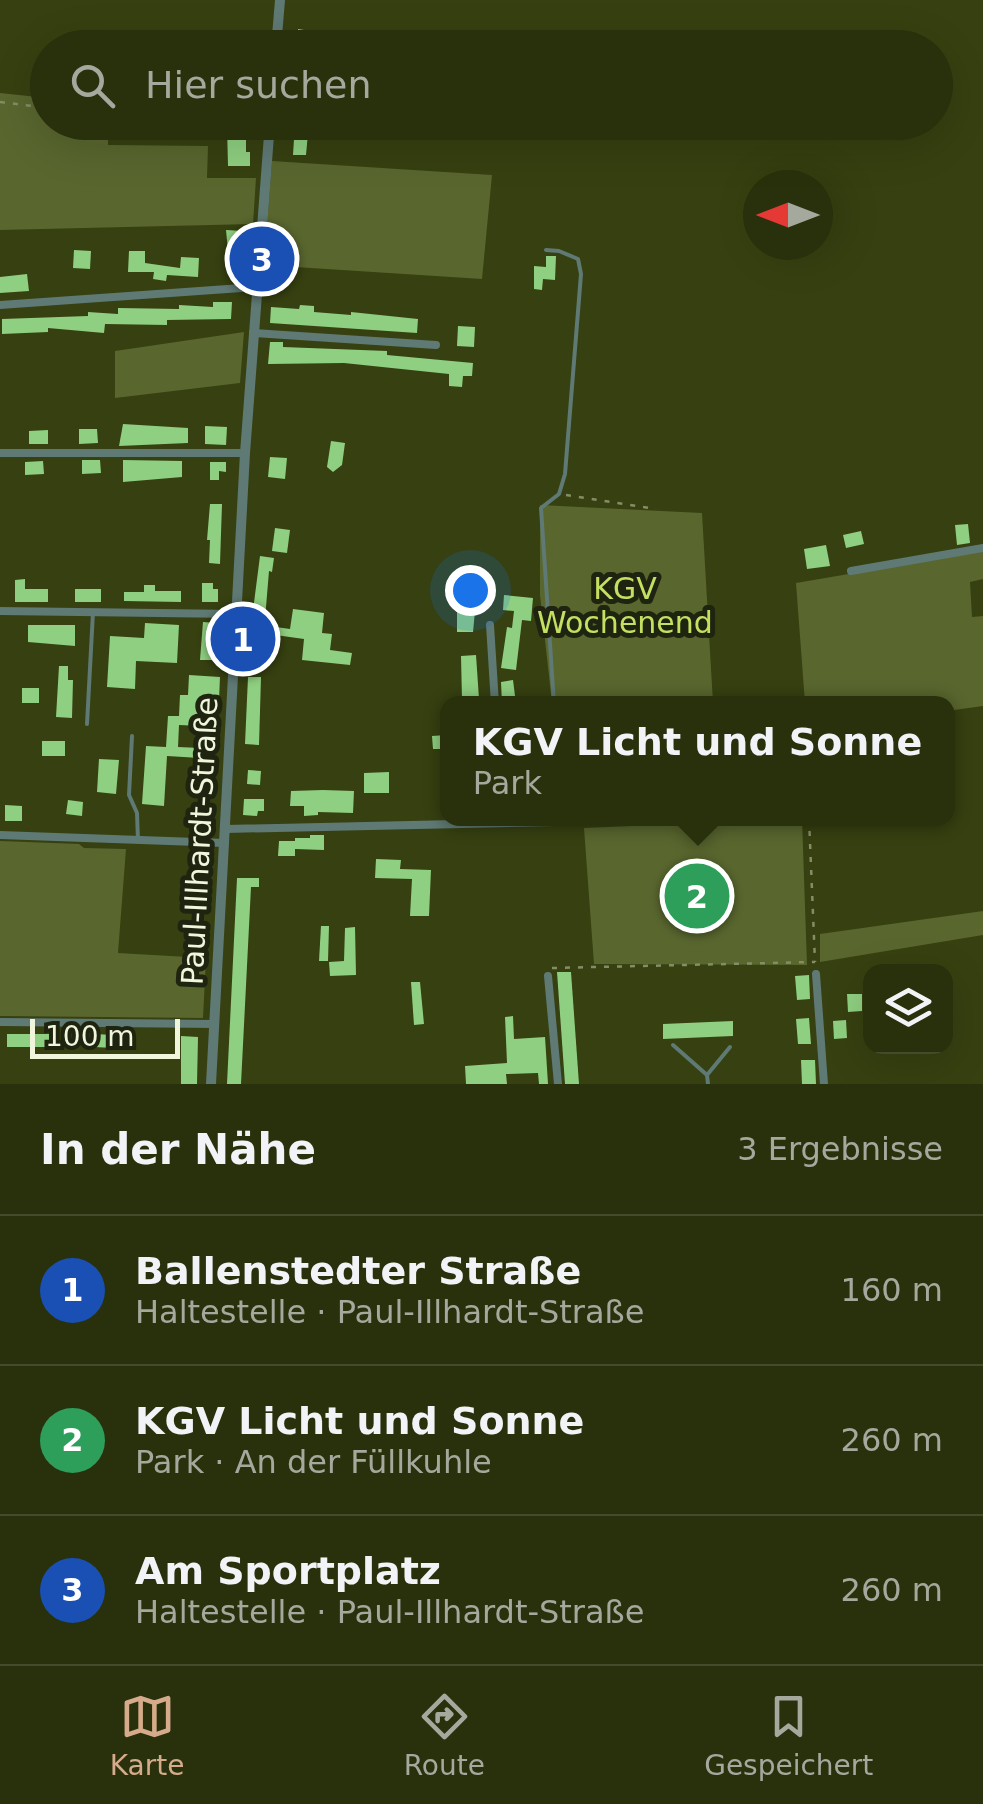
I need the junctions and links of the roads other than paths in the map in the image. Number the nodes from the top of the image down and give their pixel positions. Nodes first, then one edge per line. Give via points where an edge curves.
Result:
1 (280, 0) edge
2 (278, 30) edge
3 (268, 140) edge
4 (546, 250) dead end
5 (256, 287) junction
6 (0, 305) edge
7 (253, 333) junction
8 (436, 345) dead end
9 (0, 452) edge
10 (245, 453) junction
11 (983, 548) edge
12 (851, 570) dead end
13 (0, 611) edge
14 (94, 612) junction
15 (237, 614) junction
16 (490, 625) dead end
17 (494, 696) edge
18 (553, 696) edge
19 (88, 724) dead end
20 (132, 736) dead end
21 (440, 823) edge
22 (226, 829) junction
23 (0, 835) edge
24 (138, 841) junction
25 (226, 843) junction
26 (816, 974) road end
27 (548, 976) road end
28 (0, 1022) edge
29 (215, 1024) junction
30 (673, 1045) dead end
31 (730, 1047) dead end
32 (707, 1075) junction
33 (212, 1084) edge
34 (558, 1084) edge
35 (708, 1084) edge
36 (824, 1084) edge

1 - 2 street
3 - 5 street, Paul-Illhardt-Straße
4 - 18 lane via 578,258 582,274 565,474 559,494 541,508
5 - 6 street
5 - 7 street, Paul-Illhardt-Straße
7 - 8 street
7 - 10 street, Paul-Illhardt-Straße
9 - 10 street
10 - 15 street, Paul-Illhardt-Straße
11 - 12 street
13 - 14 street
14 - 15 street
14 - 19 lane
15 - 22 street, Paul-Illhardt-Straße
16 - 17 street
20 - 24 lane via 129,795
21 - 22 street
22 - 25 street, Paul-Illhardt-Straße
23 - 24 street
24 - 25 street
25 - 29 street, Paul-Illhardt-Straße
26 - 36 street
27 - 34 street
28 - 29 street
29 - 33 street, Paul-Illhardt-Straße
30 - 32 lane
31 - 32 lane
32 - 35 lane

